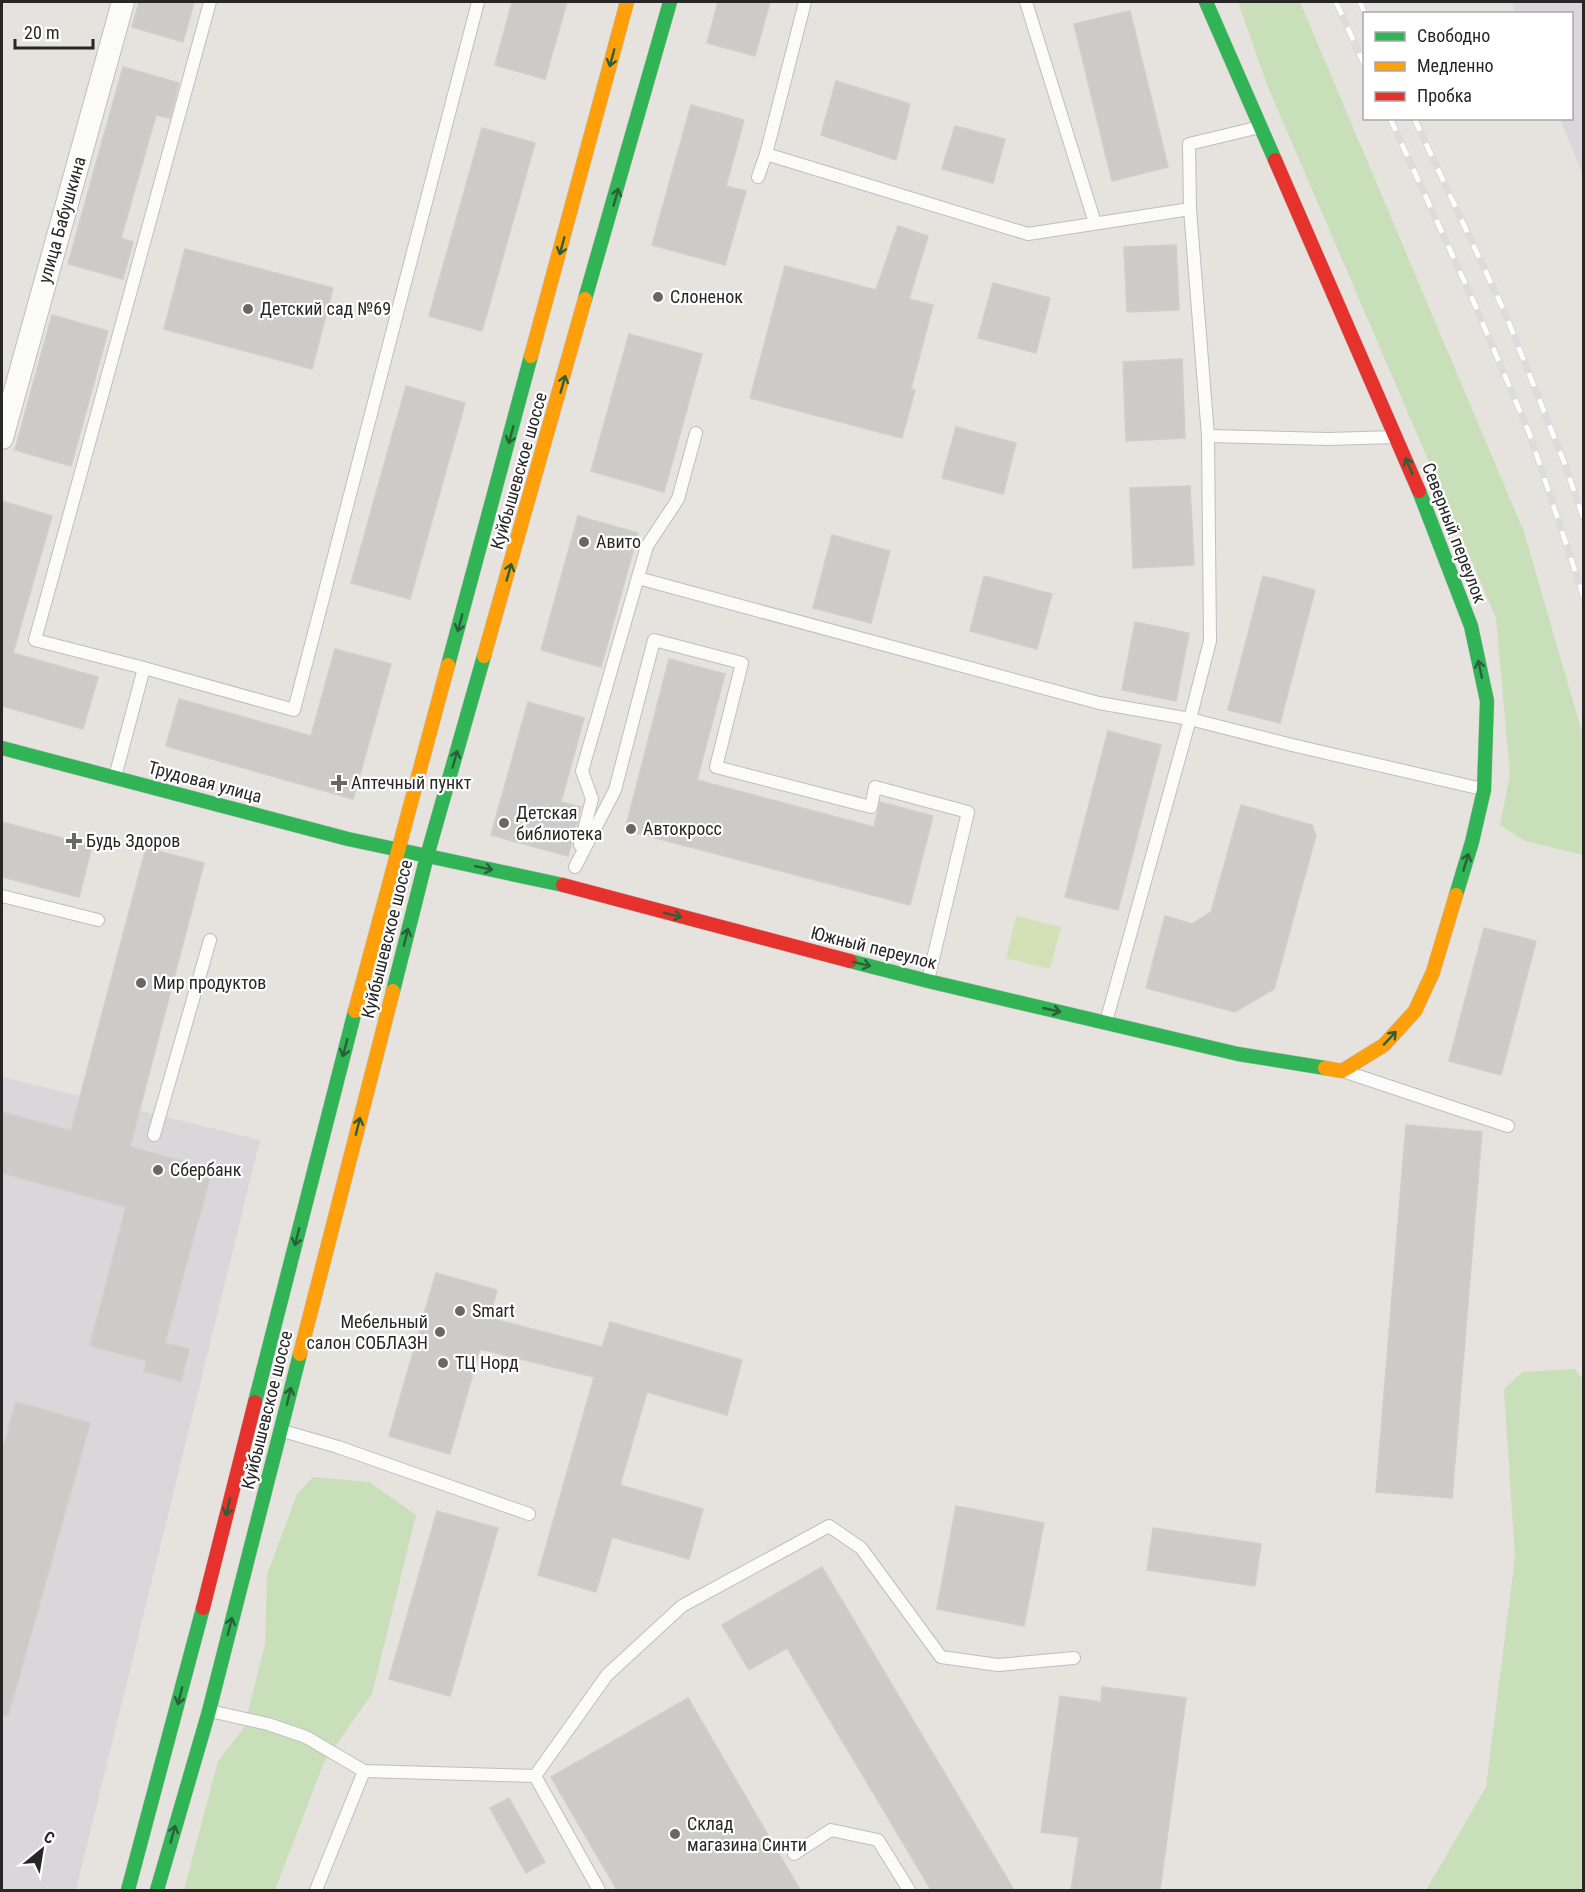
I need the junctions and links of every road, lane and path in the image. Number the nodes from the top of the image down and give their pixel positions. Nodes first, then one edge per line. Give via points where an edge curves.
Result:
1 (123, 2) edge
2 (210, 2) edge
3 (478, 2) edge
4 (627, 2) edge
5 (670, 2) edge
6 (805, 2) edge
7 (1026, 2) edge
8 (1206, 2) edge
9 (1261, 127) junction
10 (766, 154) junction
11 (758, 177) dead end
12 (1190, 208) junction
13 (1095, 223) junction
14 (696, 433) dead end
15 (1208, 436) junction
16 (1396, 437) junction
17 (2, 438) edge
18 (638, 578) junction
19 (144, 668) junction
20 (1190, 719) junction
21 (2, 748) edge
22 (115, 777) junction
23 (1484, 790) junction
24 (399, 849) junction
25 (427, 856) junction
26 (575, 867) junction
27 (570, 887) junction
28 (2, 896) edge
29 (98, 920) dead end
30 (210, 940) dead end
31 (928, 981) junction
32 (1106, 1022) junction
33 (1342, 1071) junction
34 (1508, 1126) dead end
35 (154, 1135) dead end
36 (281, 1431) junction
37 (529, 1514) dead end
38 (1074, 1658) dead end
39 (209, 1711) junction
40 (364, 1771) junction
41 (535, 1776) junction
42 (794, 1854) dead end
43 (128, 1890) edge
44 (157, 1890) edge
45 (316, 1890) edge
46 (599, 1890) edge
47 (909, 1890) edge

1 - 17 street, улица Бабушкина
2 - 19 lane via 35,640
3 - 19 lane via 294,710
4 -> 24 main road, Куйбышевское шоссе
25 -> 5 main road, Куйбышевское шоссе
6 - 10 lane
7 - 13 lane
8 - 9 main road, Северный переулок
9 - 12 lane via 1190,144
9 - 16 main road, Северный переулок
10 - 11 lane
10 - 13 lane via 1028,234
12 - 13 lane
12 - 15 lane
14 - 18 lane via 678,499 647,546
15 - 16 lane
15 - 20 lane via 1210,641
23 -> 16 main road, Северный переулок via 1487,701 1471,626
18 - 20 lane via 1100,703
18 - 26 lane via 582,771 592,799
19 - 22 lane
20 - 23 lane
20 - 32 lane
21 - 22 main road, Трудовая улица
22 - 24 main road, Трудовая улица
33 -> 23 main road, Северный переулок via 1384,1046 1415,1011 1433,972
24 - 25 main road, Южный переулок
24 -> 43 main road, Куйбышевское шоссе
25 -> 27 main road, Южный переулок
36 -> 25 main road, Куйбышевское шоссе
26 - 27 lane
26 - 31 lane via 615,790 654,640 742,663 717,767 871,807 875,787 968,812
27 -> 31 main road, Южный переулок
28 - 29 lane
30 - 35 lane
31 -> 32 main road, Южный переулок
32 - 33 main road, Южный переулок via 1238,1054
33 - 34 lane
36 - 37 lane
39 -> 36 main road, Куйбышевское шоссе
38 - 41 lane via 998,1665 941,1657 861,1548 829,1526 682,1606 607,1675
39 - 40 lane via 306,1737
44 -> 39 main road, Куйбышевское шоссе
40 - 41 lane
40 - 45 lane
41 - 46 lane
42 - 47 lane via 831,1830 878,1840

